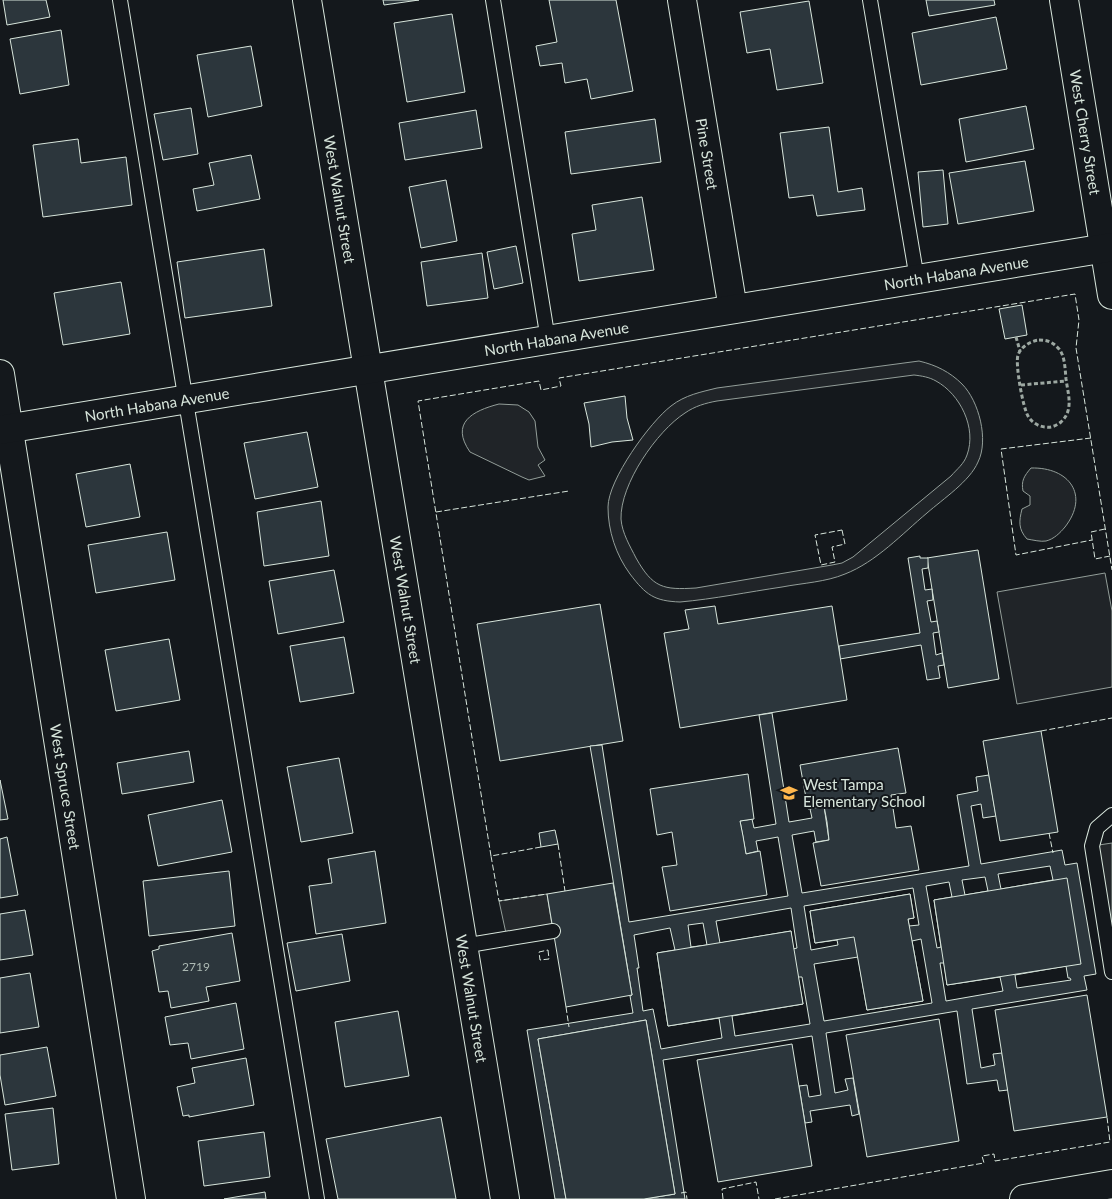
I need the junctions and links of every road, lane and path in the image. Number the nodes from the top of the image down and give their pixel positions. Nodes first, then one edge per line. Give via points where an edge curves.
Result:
1 (120, 0) edge
2 (307, 0) edge
3 (493, 0) edge
4 (682, 0) edge
5 (870, 0) edge
6 (1064, 0) edge
7 (1108, 248) edge
8 (917, 279) junction
9 (1112, 295) edge
10 (733, 309) junction
11 (1016, 337) dead end
12 (548, 340) junction
13 (1020, 352) junction
14 (368, 369) junction
15 (0, 374) edge
16 (1066, 381) junction
17 (1021, 385) junction
18 (185, 399) junction
19 (5, 429) edge
20 (1112, 815) edge
21 (553, 931) dead end
22 (463, 946) junction
23 (1112, 972) edge
24 (1112, 1184) edge
25 (131, 1199) edge
26 (317, 1199) edge
27 (505, 1199) edge
28 (1024, 1199) edge

1 - 18 lane
2 - 14 street, West Walnut Street
3 - 12 lane
4 - 10 street, Pine Street
5 - 8 lane
6 - 7 street, West Cherry Street
7 - 8 street, North Habana Avenue
7 - 9 street, West Cherry Street
8 - 10 street, North Habana Avenue
10 - 12 street, North Habana Avenue
11 - 13 path
12 - 14 street, North Habana Avenue
13 - 16 path via 1032,341 1053,343 1062,354
13 - 17 path via 1017,366
14 - 18 street, North Habana Avenue
14 - 22 street, West Walnut Street
15 - 19 street, West Spruce Street
16 - 17 path
16 - 17 path via 1069,401 1066,416 1058,424 1045,428 1034,423 1025,411
18 - 19 street, North Habana Avenue
18 - 26 lane
19 - 25 street, West Spruce Street
20 - 23 lane via 1097,828 1092,846
21 - 22 lane
22 - 27 street, West Walnut Street
24 - 28 street

